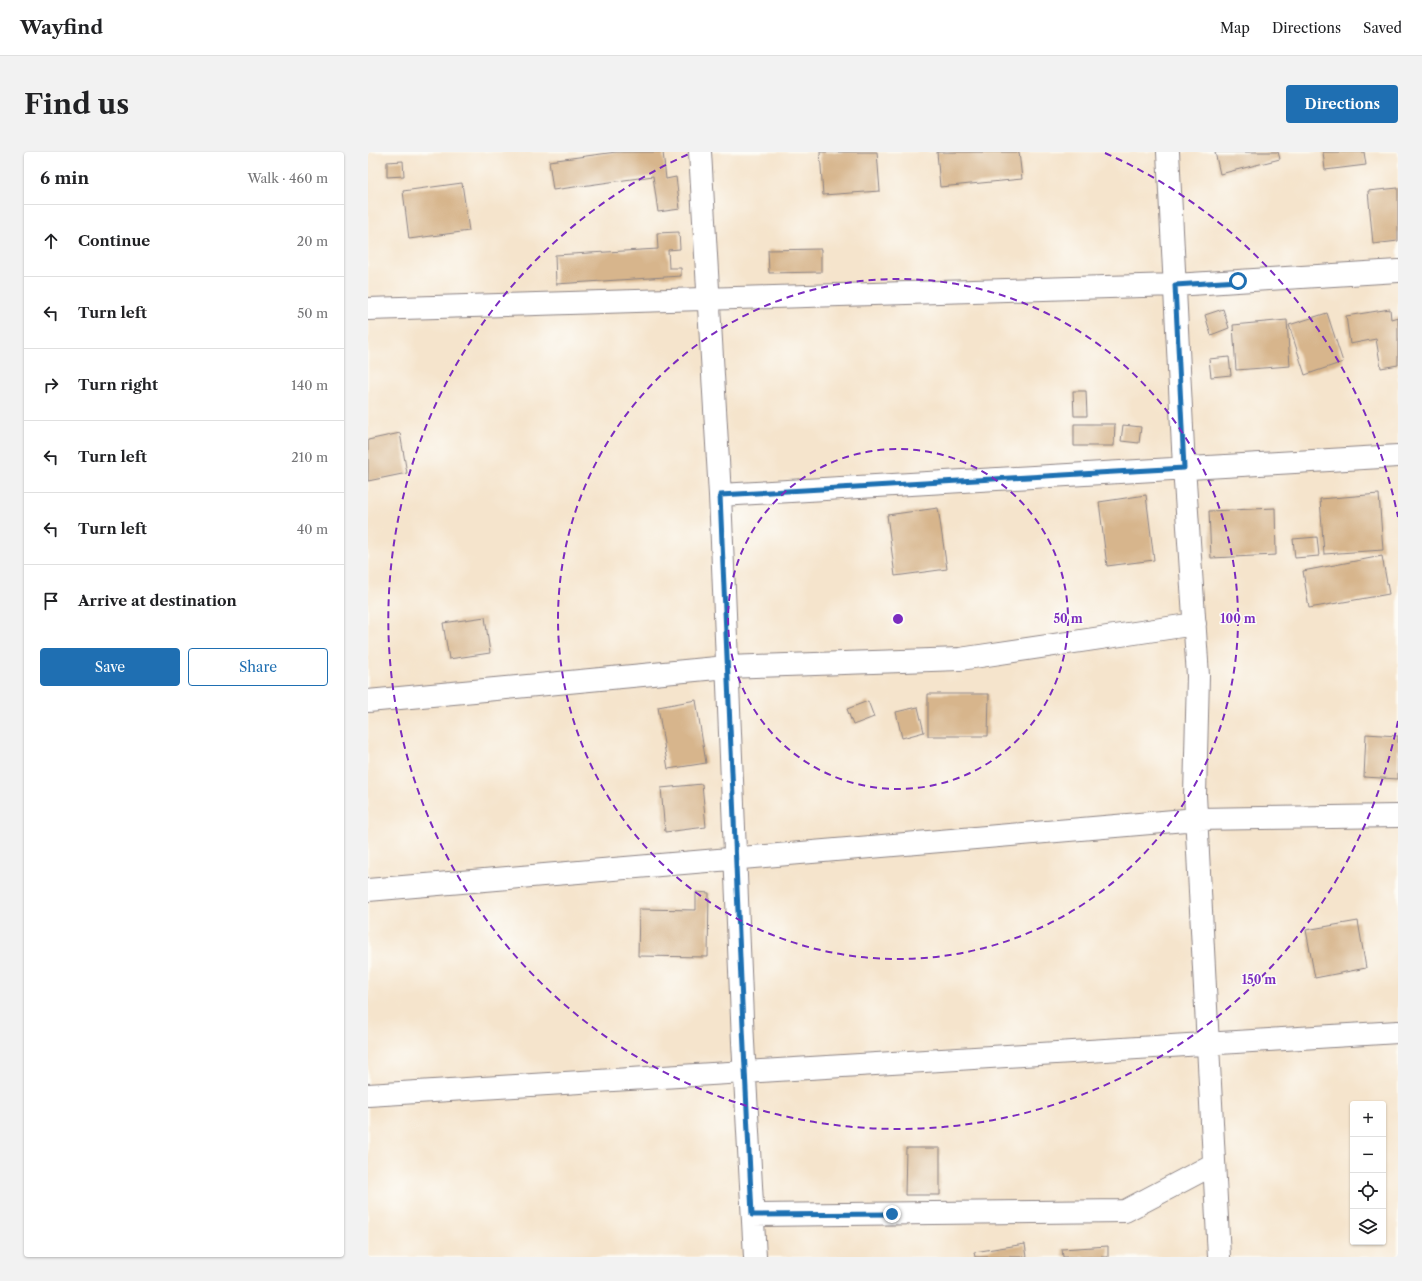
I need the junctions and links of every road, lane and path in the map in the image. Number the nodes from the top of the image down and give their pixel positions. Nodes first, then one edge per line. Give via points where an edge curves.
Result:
1 (700, 152) edge
2 (1168, 152) edge
3 (1398, 271) edge
4 (1175, 285) junction
5 (709, 299) junction
6 (368, 309) edge
7 (1398, 456) edge
8 (1184, 468) junction
9 (720, 495) junction
10 (1195, 624) junction
11 (727, 667) junction
12 (368, 701) edge
13 (1398, 816) edge
14 (1196, 819) junction
15 (736, 858) junction
16 (368, 890) edge
17 (1398, 1032) edge
18 (1208, 1044) junction
19 (745, 1072) junction
20 (368, 1095) edge
21 (1214, 1164) junction
22 (752, 1215) junction
23 (755, 1257) edge
24 (1219, 1257) edge

1 - 5 street
2 - 4 street
3 - 4 street
4 - 5 street
4 - 8 street
5 - 6 street
5 - 9 street
7 - 8 street
8 - 9 street
8 - 10 street
9 - 11 street
10 - 11 street via 960,659
10 - 14 street via 1198,676
11 - 12 street
11 - 15 street
13 - 14 street
14 - 15 street
14 - 18 street
15 - 16 street
15 - 19 street
17 - 18 street
18 - 19 street
18 - 21 street
19 - 20 street
19 - 22 street
21 - 22 street via 1125,1211
21 - 24 street
22 - 23 street

